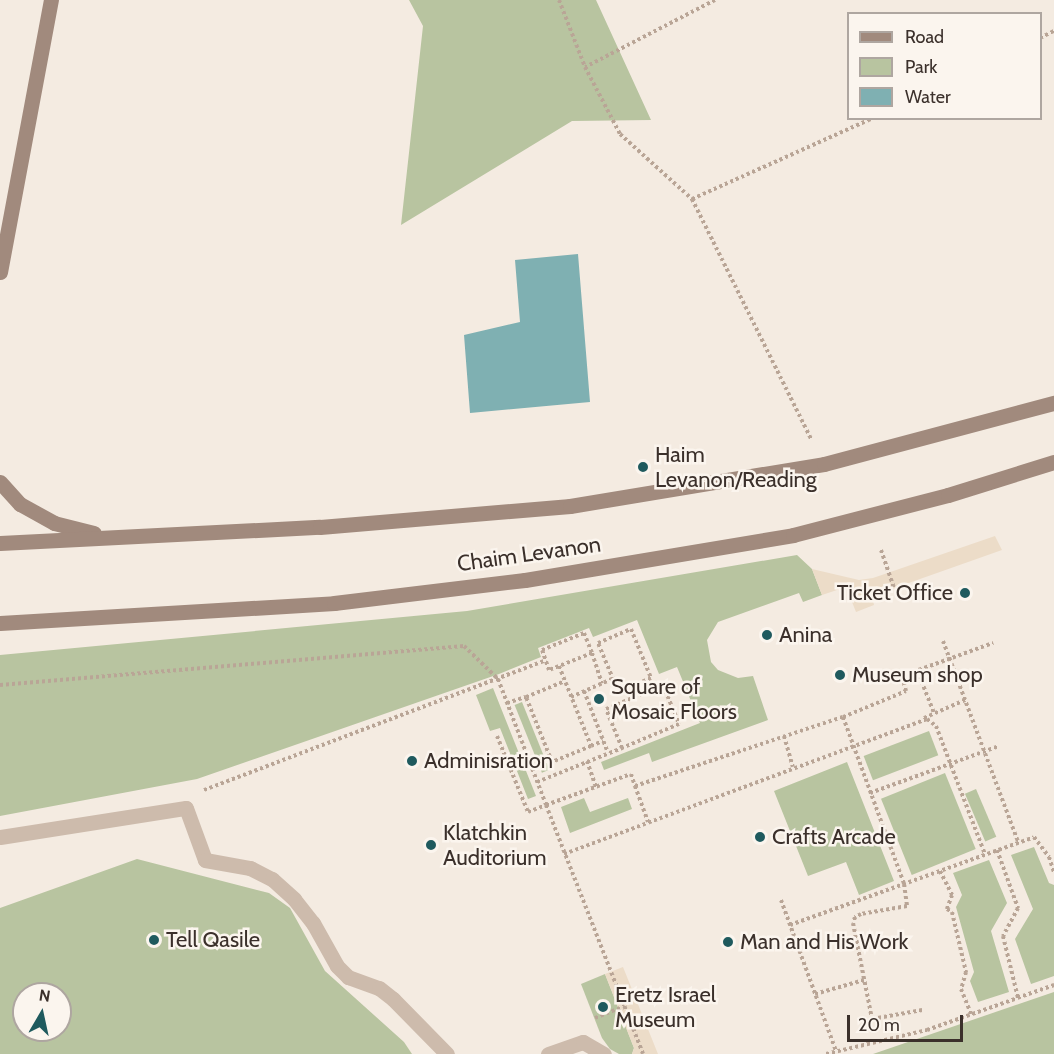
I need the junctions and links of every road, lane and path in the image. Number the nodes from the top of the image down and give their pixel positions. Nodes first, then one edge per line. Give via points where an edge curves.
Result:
1 (51, 0) edge
2 (559, 0) edge
3 (715, 0) edge
4 (585, 67) junction
5 (869, 120) edge
6 (692, 200) junction
7 (0, 272) edge
8 (1054, 403) edge
9 (1054, 462) edge
10 (824, 464) junction
11 (0, 482) edge
12 (111, 538) junction
13 (0, 543) edge
14 (881, 550) dead end
15 (894, 588) dead end
16 (0, 623) edge
17 (943, 641) dead end
18 (993, 643) dead end
19 (592, 653) junction
20 (949, 658) junction
21 (546, 660) junction
22 (559, 666) junction
23 (917, 670) junction
24 (498, 679) junction
25 (612, 679) junction
26 (565, 681) junction
27 (642, 682) junction
28 (602, 683) junction
29 (0, 685) edge
30 (584, 691) junction
31 (646, 692) junction
32 (526, 697) junction
33 (570, 697) junction
34 (965, 700) junction
35 (507, 703) junction
36 (934, 713) junction
37 (843, 717) junction
38 (921, 719) junction
39 (497, 736) dead end
40 (784, 736) junction
41 (603, 741) junction
42 (853, 744) junction
43 (591, 746) junction
44 (999, 746) dead end
45 (622, 748) junction
46 (985, 751) junction
47 (608, 753) junction
48 (587, 761) junction
49 (949, 763) junction
50 (794, 767) junction
51 (537, 782) junction
52 (635, 786) junction
53 (596, 787) junction
54 (870, 793) junction
55 (546, 806) junction
56 (186, 808) junction
57 (648, 822) junction
58 (0, 837) edge
59 (1018, 842) junction
60 (997, 850) junction
61 (564, 854) junction
62 (985, 854) junction
63 (939, 870) junction
64 (1054, 872) edge
65 (904, 884) junction
66 (781, 900) dead end
67 (790, 925) junction
68 (864, 980) junction
69 (1054, 985) edge
70 (815, 994) junction
71 (1018, 998) junction
72 (922, 1010) dead end
73 (971, 1014) junction
74 (836, 1051) junction
75 (447, 1054) edge
76 (548, 1054) edge
77 (604, 1054) edge
78 (643, 1054) edge
79 (826, 1054) edge

1 - 7 main road
2 - 4 path
3 - 4 path
4 - 6 path via 620,134
5 - 6 path
6 - 10 path
8 - 10 main road, Chaim Levanon
9 - 16 main road, Chaim Levanon via 948,495 793,535 525,580 334,603
10 - 12 main road, Chaim Levanon via 570,506
11 - 12 main road via 20,504 54,523
12 - 13 main road, Chaim Levanon
14 - 15 path
17 - 20 path
18 - 20 path
19 - 21 path via 584,633 542,650
19 - 22 path
19 - 28 path
20 - 23 path
20 - 34 path
21 - 22 path via 549,670
21 - 24 path
22 - 26 path
23 - 36 path
23 - 37 path via 902,676 906,691
24 - 29 path via 464,646
24 - 35 path
24 - 56 path via 206,787
25 - 27 path via 618,691
25 - 27 path via 598,642 632,629 651,678
25 - 28 path
26 - 32 path
26 - 33 path
27 - 31 path
28 - 30 path
30 - 33 path
30 - 41 path
31 - 45 path via 606,709
31 - 45 path via 663,685 679,724
32 - 35 path
32 - 43 path via 552,762
33 - 43 path
34 - 36 path
34 - 46 path
35 - 51 path
36 - 38 path
37 - 40 path
37 - 42 path
38 - 42 path
38 - 49 path via 936,726
39 - 55 path via 528,812
40 - 50 path
40 - 52 path
41 - 43 path
41 - 47 path
42 - 50 path
42 - 54 path
44 - 46 path
45 - 47 path
46 - 49 path
46 - 59 path
47 - 48 path
48 - 51 path
48 - 53 path
49 - 54 path
49 - 62 path
50 - 57 path
51 - 55 path
52 - 53 path via 631,774
52 - 57 path
53 - 55 path
54 - 65 path
55 - 61 path
56 - 58 lane
56 - 75 lane via 205,860 250,868 272,879 313,923 337,966 348,977 379,988
57 - 61 path
59 - 60 path
59 - 64 path via 1034,837 1049,857
60 - 62 path
60 - 71 path via 1018,908 1003,936
61 - 78 path
62 - 63 path
63 - 65 path
63 - 73 path via 952,895 947,909 952,912 964,962 966,972 961,989
65 - 67 path
65 - 68 path via 907,906 855,917 853,929
66 - 67 path
67 - 70 path
68 - 70 path
68 - 72 path via 872,1019
69 - 71 path
70 - 74 path
71 - 73 path
73 - 74 path via 927,1030
74 - 79 path
76 - 77 lane via 583,1042

